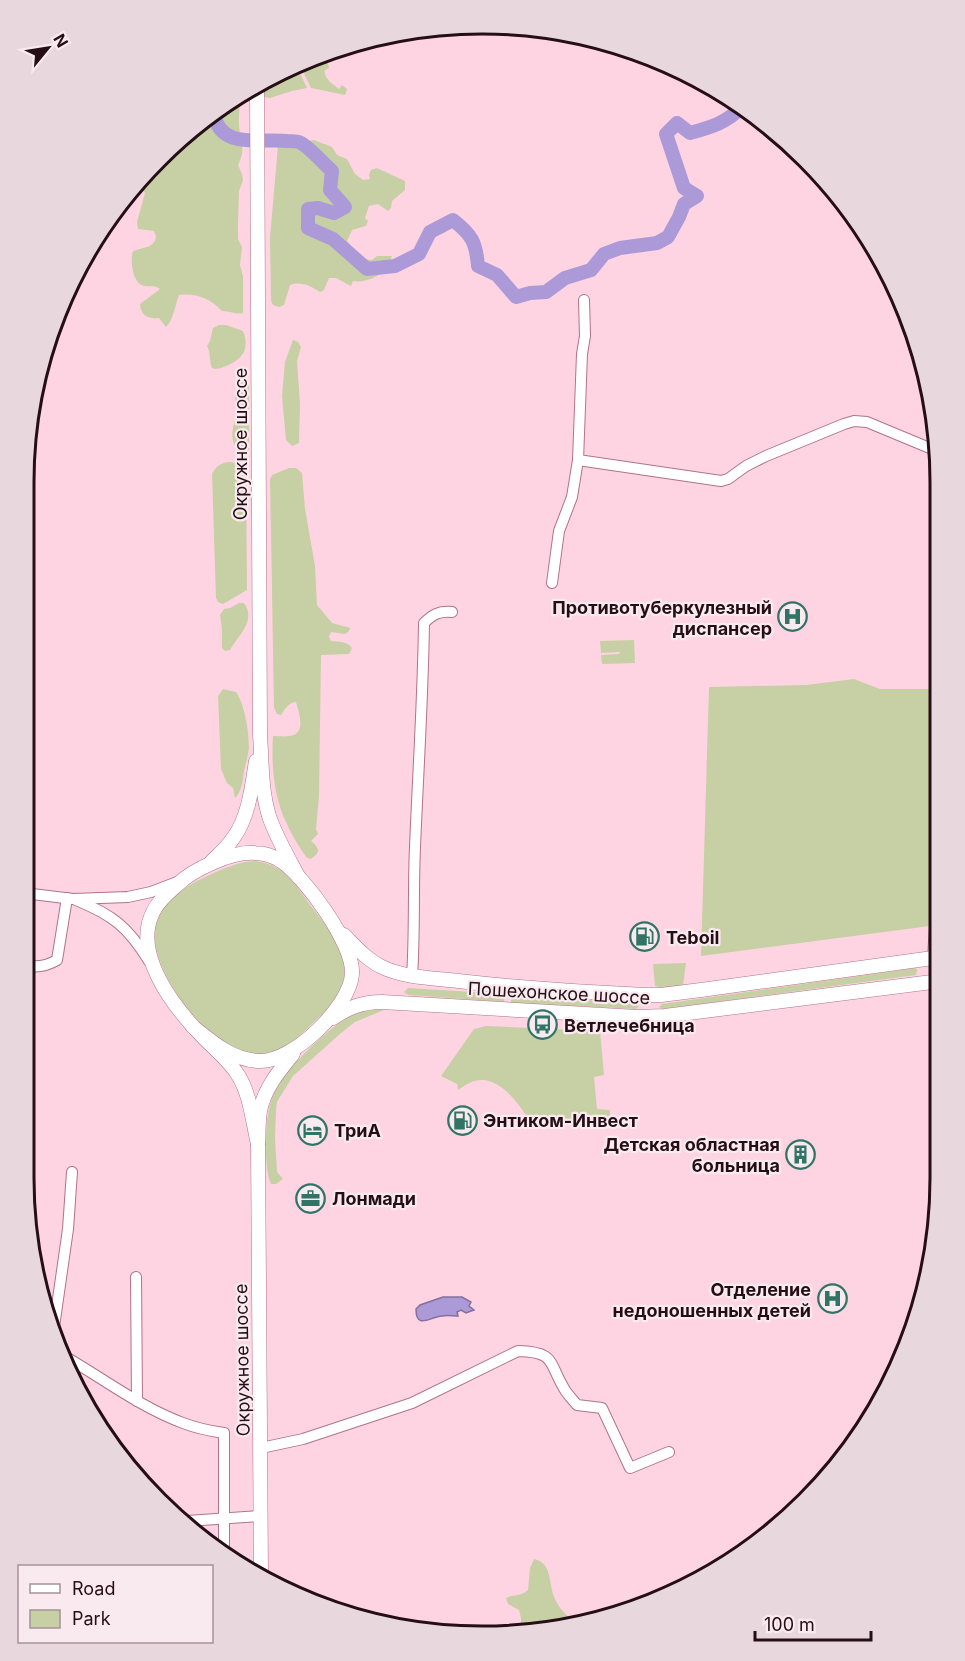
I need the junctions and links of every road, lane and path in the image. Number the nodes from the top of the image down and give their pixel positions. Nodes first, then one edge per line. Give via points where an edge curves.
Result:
1 (257, 96) edge
2 (584, 300) dead end
3 (929, 448) edge
4 (578, 460) junction
5 (552, 583) dead end
6 (452, 612) dead end
7 (260, 735) junction
8 (208, 866) junction
9 (298, 876) junction
10 (182, 879) junction
11 (34, 894) edge
12 (70, 899) junction
13 (332, 920) junction
14 (930, 958) edge
15 (34, 967) edge
16 (155, 970) junction
17 (412, 976) junction
18 (930, 982) edge
19 (645, 995) junction
20 (646, 1017) junction
21 (324, 1024) junction
22 (192, 1026) junction
23 (302, 1043) junction
24 (258, 1144) junction
25 (72, 1172) dead end
26 (136, 1277) dead end
27 (56, 1315) edge
28 (75, 1363) edge
29 (137, 1401) junction
30 (261, 1448) junction
31 (669, 1452) dead end
32 (261, 1516) junction
33 (224, 1520) junction
34 (194, 1521) edge
35 (224, 1544) edge
36 (261, 1568) edge

1 - 7 main road, Окружное шоссе
2 - 4 street
3 - 4 street via 867,422 854,422 766,456 721,482
4 - 5 street via 572,497 559,531
6 - 17 street via 439,612 424,623
7 - 8 main road, Окружное шоссе via 243,822
7 - 9 main road, Окружное шоссе via 268,814
8 - 9 main road, Окружное шоссе via 255,853 269,855
8 - 10 main road, Окружное шоссе
9 - 13 main road, Окружное шоссе
10 - 12 street via 140,895
10 - 16 main road, Окружное шоссе via 150,917 148,940
11 - 12 street
12 - 15 street via 57,960
12 - 16 street via 99,909 117,921
13 - 17 main road, Пошехонское шоссе via 371,961
13 - 21 main road, Окружное шоссе via 346,947 352,973 347,991
14 - 19 main road, Пошехонское шоссе
16 - 22 main road, Окружное шоссе
17 - 19 main road, Пошехонское шоссе via 517,988
18 - 20 main road, Пошехонское шоссе
19 - 20 main road
20 - 21 main road, Пошехонское шоссе via 369,1002 350,1007
21 - 23 main road, Окружное шоссе
22 - 23 main road, Окружное шоссе via 230,1053 252,1061 278,1059
22 - 24 main road, Окружное шоссе via 241,1079
23 - 24 main road, Окружное шоссе via 264,1098
24 - 30 main road, Окружное шоссе
25 - 27 street
26 - 29 street
28 - 29 street
29 - 33 street via 185,1424 224,1433
30 - 31 street via 303,1439 412,1403 518,1351 534,1351 551,1360 577,1405 602,1408 630,1468
30 - 32 main road, Окружное шоссе
32 - 33 street
32 - 36 main road, Окружное шоссе
33 - 34 street
33 - 35 street

